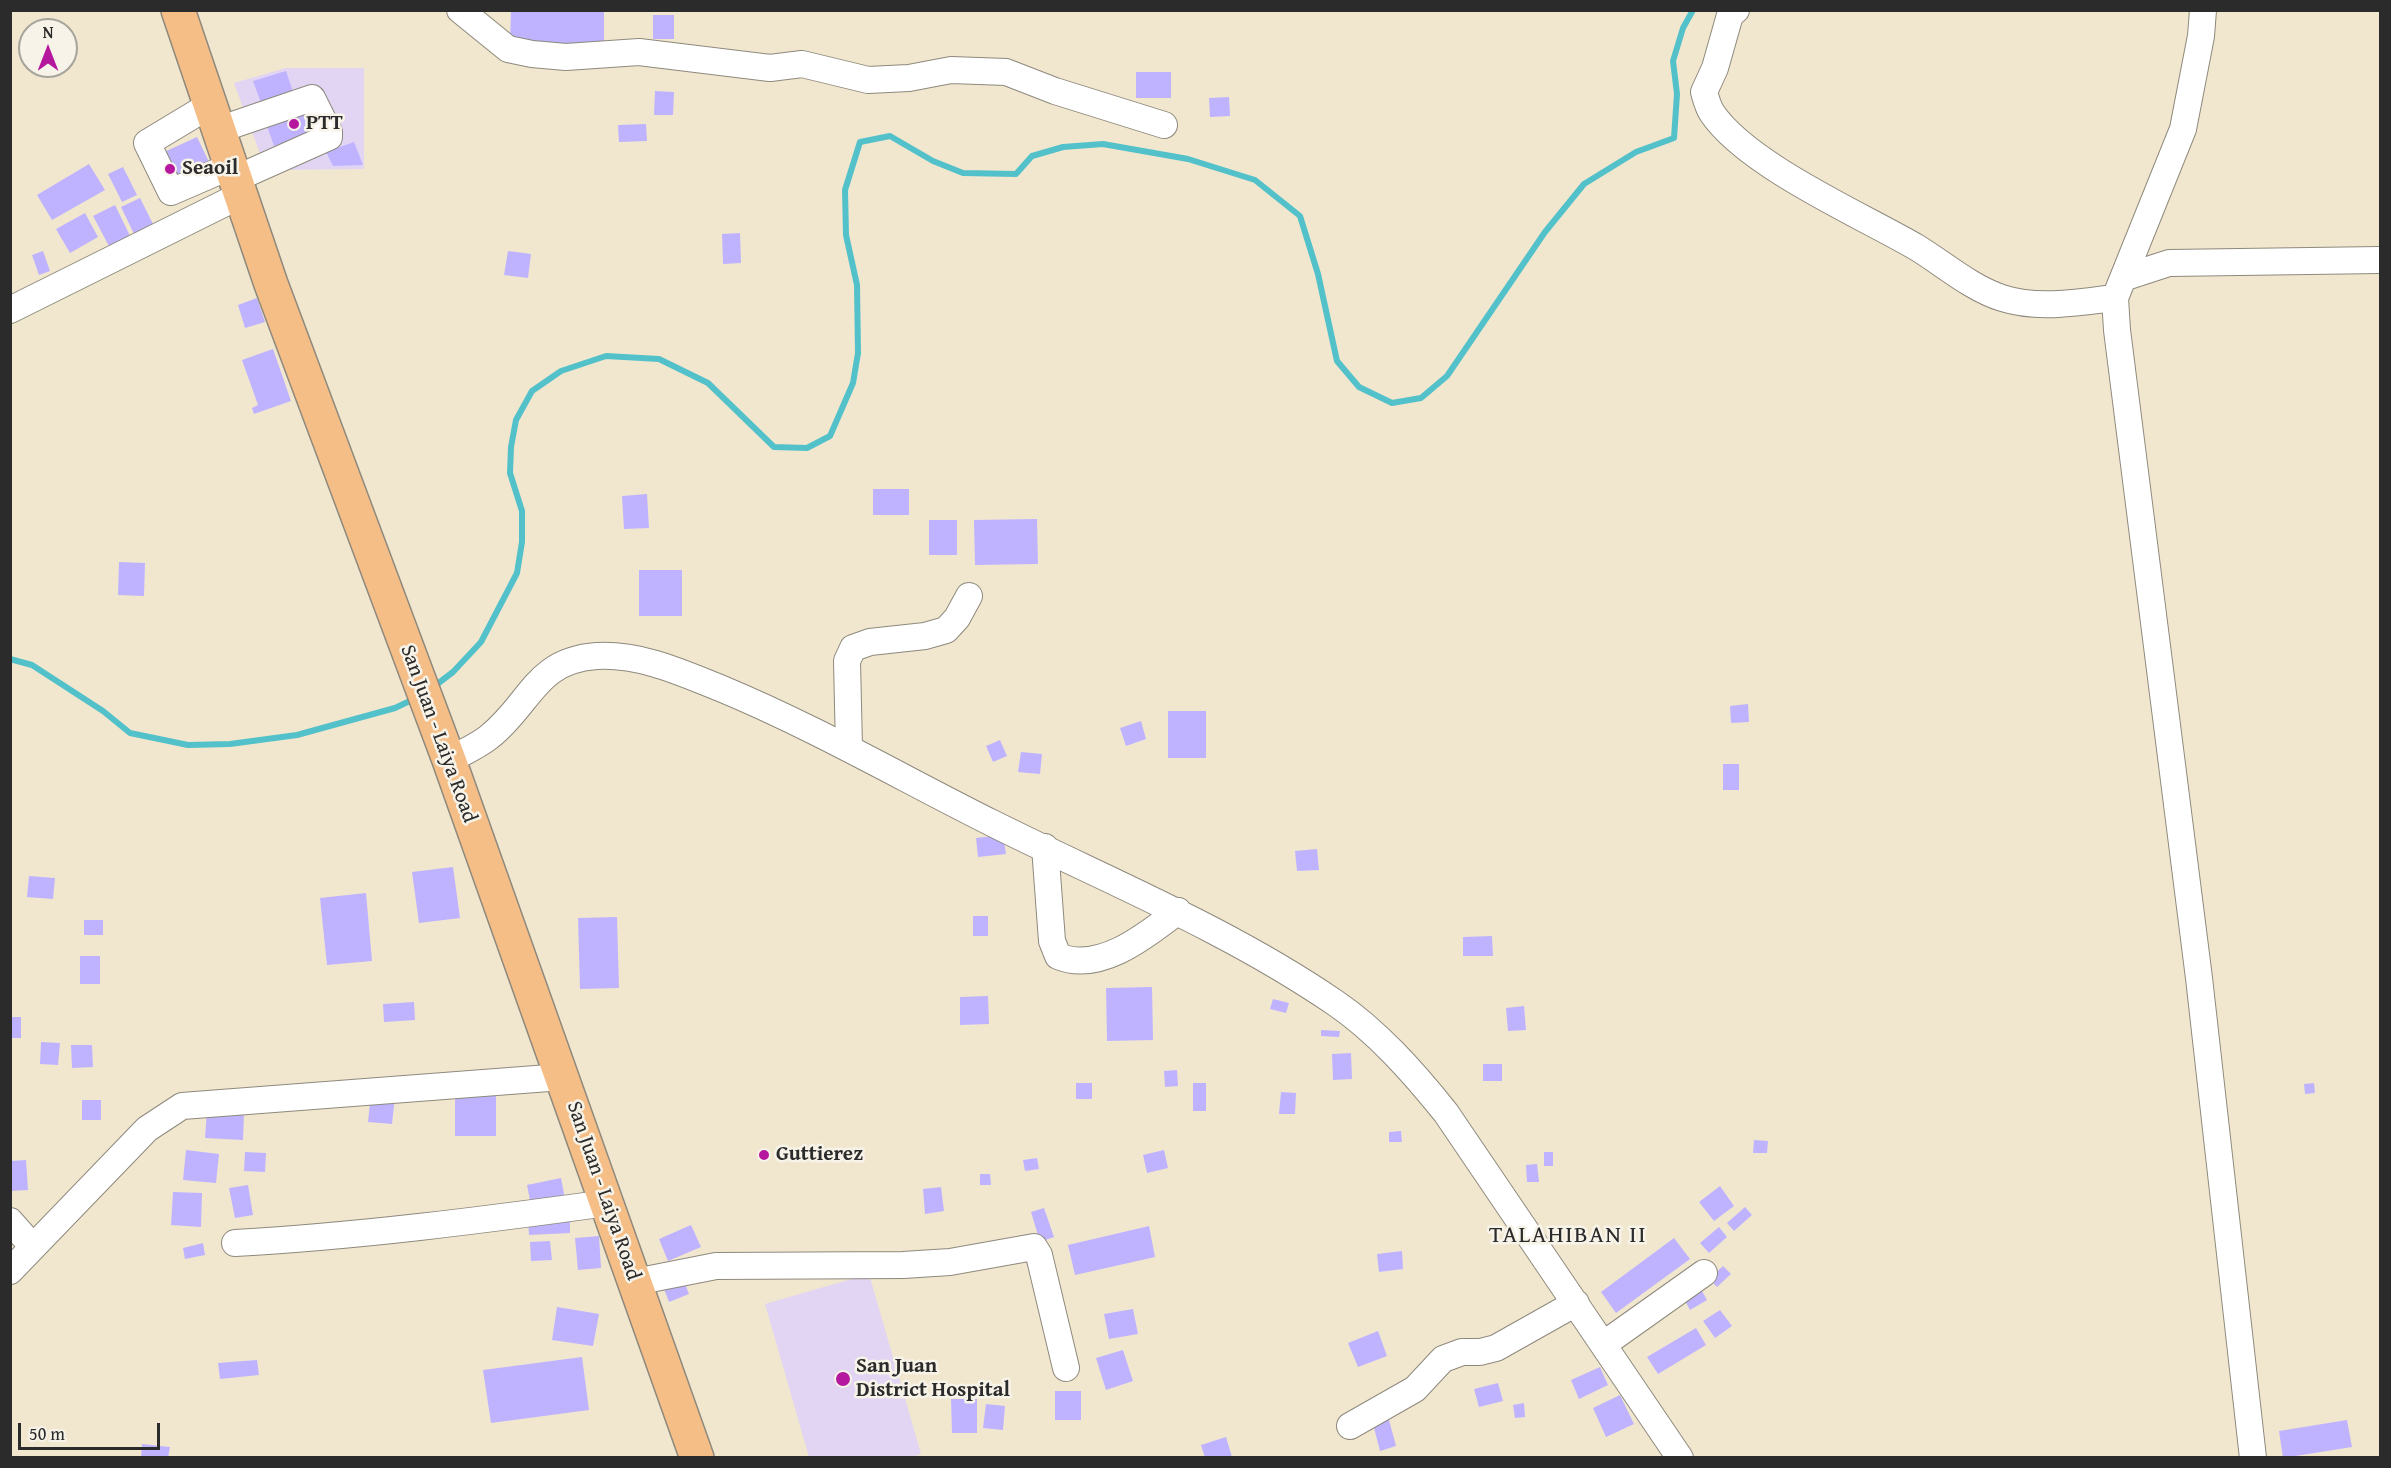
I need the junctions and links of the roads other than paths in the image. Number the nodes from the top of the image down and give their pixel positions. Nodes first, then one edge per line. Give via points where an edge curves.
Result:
1 (178, 10) edge
2 (460, 10) edge
3 (1736, 10) edge
4 (2203, 10) edge
5 (214, 118) junction
6 (1164, 125) dead end
7 (236, 180) junction
8 (2380, 260) edge
9 (2119, 288) junction
10 (10, 310) edge
11 (969, 596) dead end
12 (849, 748) junction
13 (449, 760) junction
14 (1045, 848) junction
15 (1178, 912) junction
16 (562, 1077) junction
17 (607, 1203) junction
18 (10, 1221) edge
19 (235, 1244) dead end
20 (33, 1247) junction
21 (10, 1271) edge
22 (1704, 1273) dead end
23 (635, 1282) junction
24 (1576, 1303) junction
25 (1604, 1344) junction
26 (1066, 1368) dead end
27 (1350, 1426) dead end
28 (697, 1458) edge
29 (1680, 1458) edge
30 (2253, 1458) edge

1 - 5 main road, San Juan - Laiya Road
2 - 6 street via 508,49 532,54 566,57 639,52 770,68 802,64 868,80 951,70 1006,72
3 - 9 street via 1730,15 1704,92 1711,113 1754,153 2001,298 2061,305
4 - 9 street via 2182,129
5 - 7 main road, San Juan - Laiya Road
5 - 7 street via 147,143 171,192
5 - 7 street via 312,98 329,132 329,137
7 - 10 street
7 - 13 main road, San Juan - Laiya Road
8 - 9 street via 2169,263
9 - 30 street via 2145,565 2199,978
11 - 12 street via 946,630 853,648 847,661
12 - 13 street via 666,666 630,657 596,656 571,660 552,669 534,685 520,708 488,738
12 - 14 street
13 - 16 main road, San Juan - Laiya Road
14 - 15 street
14 - 15 street via 1052,941 1058,956 1089,961 1127,946
15 - 24 street via 1274,963 1337,1004 1420,1080
16 - 17 main road, San Juan - Laiya Road
16 - 20 street via 182,1106 147,1129
17 - 19 street via 454,1224
17 - 23 main road, San Juan - Laiya Road
18 - 20 street
20 - 21 street
22 - 25 street
23 - 26 street via 716,1266 915,1265 1034,1247
23 - 28 main road, San Juan - Laiya Road
24 - 25 street
24 - 27 street via 1496,1348 1443,1359 1415,1389
25 - 29 street

